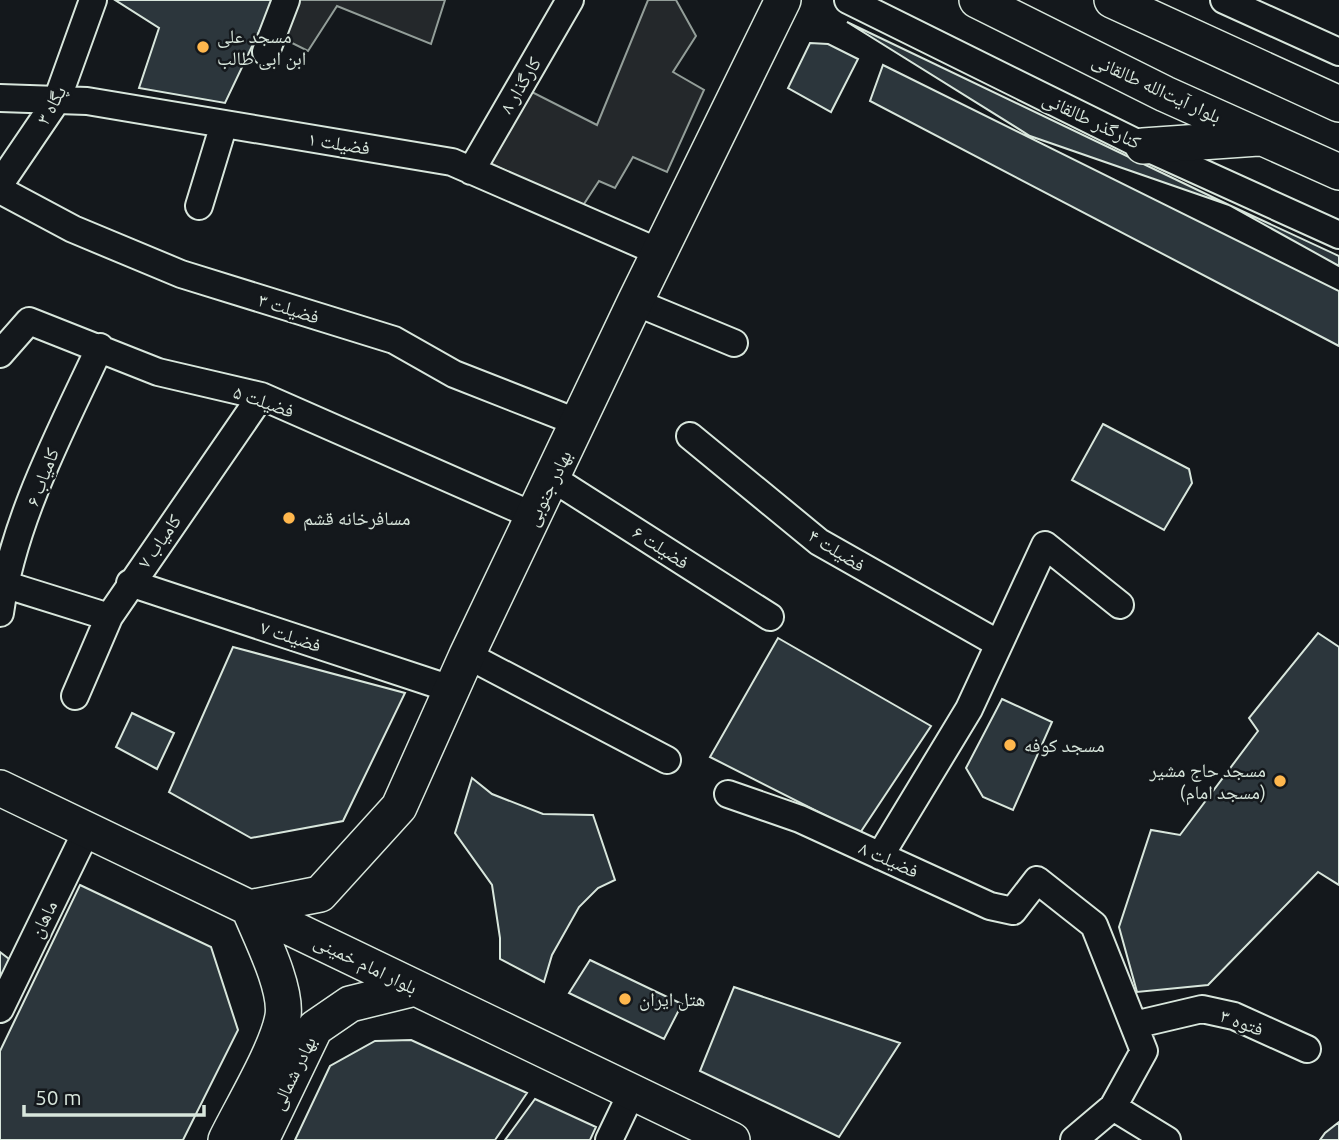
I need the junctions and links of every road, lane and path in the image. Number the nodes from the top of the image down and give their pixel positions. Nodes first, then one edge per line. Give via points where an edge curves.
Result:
1 (286, 0) edge
2 (570, 0) edge
3 (783, 0) edge
4 (848, 0) edge
5 (977, 0) edge
6 (1112, 0) edge
7 (1224, 0) edge
8 (91, 10) edge
9 (266, 52) dead end
10 (1339, 52) edge
11 (0, 98) edge
12 (57, 100) junction
13 (1339, 104) edge
14 (225, 124) junction
15 (1263, 138) junction
16 (1143, 146) junction
17 (471, 171) junction
18 (1339, 172) edge
19 (0, 184) edge
20 (0, 190) edge
21 (199, 206) dead end
22 (1339, 235) edge
23 (661, 253) junction
24 (635, 302) junction
25 (734, 343) dead end
26 (100, 347) junction
27 (0, 355) edge
28 (261, 396) junction
29 (579, 423) junction
30 (690, 436) dead end
31 (552, 478) junction
32 (534, 516) junction
33 (130, 583) junction
34 (2, 584) edge
35 (1119, 605) dead end
36 (0, 613) edge
37 (109, 617) junction
38 (771, 617) dead end
39 (999, 644) junction
40 (467, 655) junction
41 (451, 689) junction
42 (75, 696) dead end
43 (667, 760) dead end
44 (0, 788) edge
45 (729, 794) dead end
46 (87, 830) junction
47 (880, 856) junction
48 (249, 908) junction
49 (415, 988) junction
50 (0, 1009) edge
51 (1134, 1025) junction
52 (1307, 1049) dead end
53 (632, 1092) junction
54 (1113, 1107) junction
55 (226, 1140) edge
56 (261, 1140) edge
57 (609, 1140) edge
58 (731, 1140) edge
59 (1074, 1140) edge
60 (1167, 1140) edge

1 - 9 street
2 - 17 street, کارگذار ۸
3 - 23 main road, بهادر جنوبی
4 - 16 street, کنارگذر طالقانی
5 - 15 main road, بلوار آیت‌الله طالقانی
6 - 13 main road
7 - 10 street
8 - 12 street, پگاه ۳
11 - 12 street, فضیلت ۱
12 - 14 street, فضیلت ۱
12 - 19 street, پگاه ۳
14 - 17 street, فضیلت ۱ via 452,162
14 - 21 street
15 - 16 main road
15 - 18 main road, بلوار آیت‌الله طالقانی
16 - 22 street, کنارگذر طالقانی
17 - 23 street, فضیلت ۱
20 - 29 street, فضیلت ۳ via 74,229 181,274 394,340 454,374
23 - 24 main road, بهادر جنوبی
24 - 25 street
24 - 29 main road, بهادر جنوبی
26 - 27 street, فضیلت ۵ via 29,321
26 - 28 street, فضیلت ۵ via 158,372
26 - 34 street, کامیاب ۶ via 43,470
28 - 32 street, فضیلت ۵
28 - 33 street, کامیاب ۷
29 - 31 main road, بهادر جنوبی
30 - 39 street, فضیلت ۴ via 819,542
31 - 32 main road, بهادر جنوبی
31 - 38 street, فضیلت ۶
32 - 40 main road, بهادر جنوبی
33 - 37 street, کامیاب ۷
33 - 41 street, فضیلت ۷
34 - 36 street, کامیاب ۶
34 - 37 street
35 - 39 street via 1045,545
37 - 42 street, کامیاب ۷
39 - 47 street via 969,709
40 - 41 main road, بهادر جنوبی
40 - 43 street
41 - 48 main road, بهادر جنوبی via 399,807 320,894
44 - 46 main road, بلوار امام خمینی
45 - 47 street, فضیلت ۸ via 800,819
46 - 48 main road, بلوار امام خمینی
46 - 50 street, ماهان
47 - 51 street, فضیلت ۸ via 989,906 1013,911 1037,880 1094,925
48 - 49 main road, بلوار امام خمینی
48 - 55 main road, بهادر شمالی via 274,968 283,1015
49 - 53 main road, بلوار امام خمینی
49 - 56 main road, بهادر شمالی via 351,1004 315,1028
51 - 52 street, فتوه ۳ via 1202,1009 1234,1016
51 - 54 street via 1144,1051
53 - 57 street
53 - 58 main road, بلوار امام خمینی
54 - 59 street
54 - 60 street

